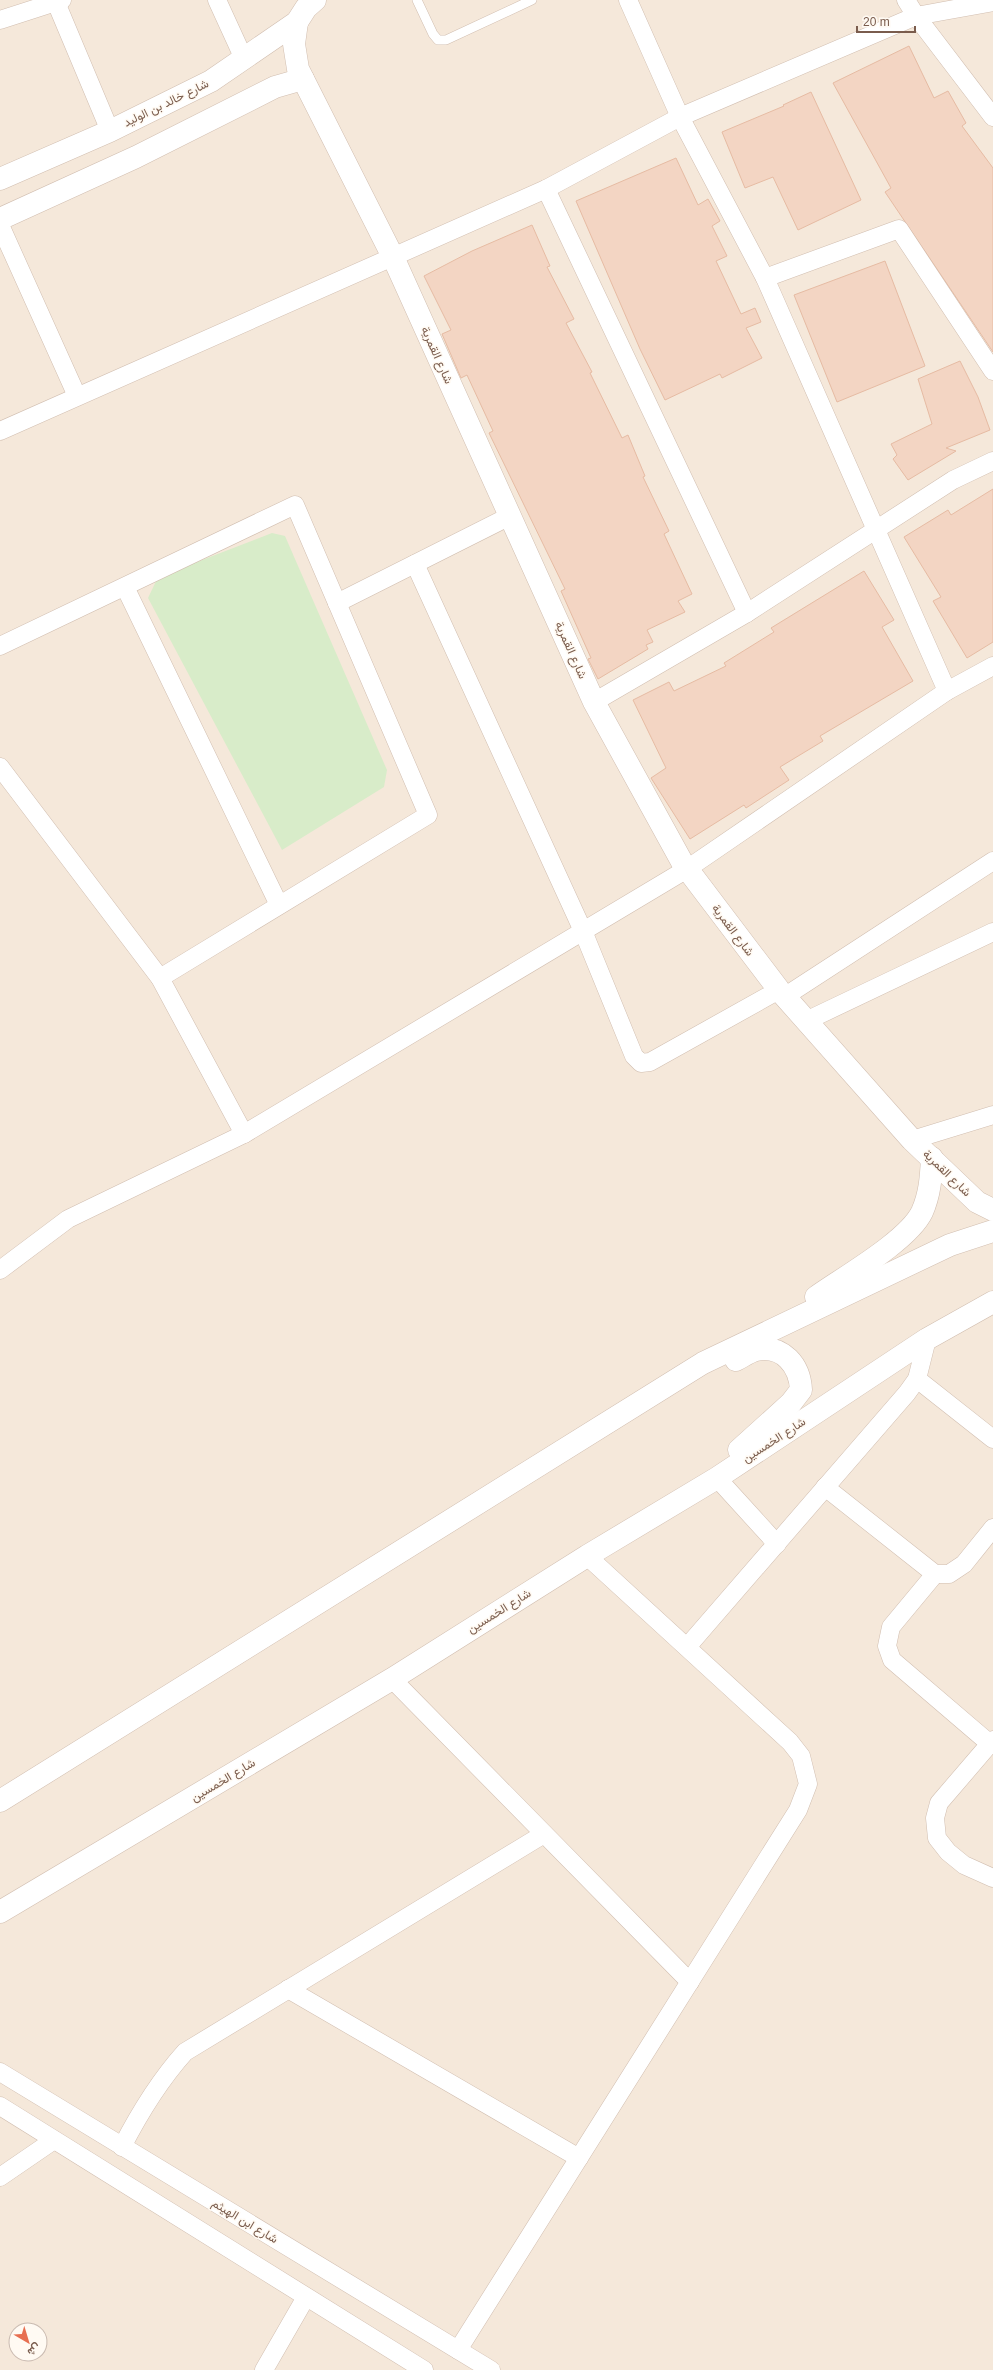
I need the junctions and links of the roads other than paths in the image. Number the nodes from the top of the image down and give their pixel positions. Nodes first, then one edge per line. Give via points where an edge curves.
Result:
1 (217, 0) edge
2 (315, 0) edge
3 (417, 0) edge
4 (532, 0) edge
5 (628, 0) edge
6 (906, 0) edge
7 (57, 1) edge
8 (993, 2) edge
9 (17, 6) edge
10 (916, 16) junction
11 (0, 20) edge
12 (297, 22) junction
13 (244, 59) junction
14 (303, 79) junction
15 (680, 117) junction
16 (993, 117) edge
17 (110, 131) junction
18 (0, 179) edge
19 (546, 189) junction
20 (0, 219) edge
21 (0, 225) edge
22 (393, 257) junction
23 (765, 278) junction
24 (993, 371) edge
25 (77, 396) junction
26 (0, 431) edge
27 (993, 460) edge
28 (510, 516) junction
29 (876, 530) junction
30 (415, 564) junction
31 (124, 587) junction
32 (337, 603) junction
33 (747, 613) junction
34 (0, 646) edge
35 (993, 666) edge
36 (948, 691) junction
37 (594, 702) junction
38 (0, 767) edge
39 (993, 861) edge
40 (687, 869) junction
41 (279, 905) junction
42 (583, 931) junction
43 (993, 932) edge
44 (160, 978) junction
45 (781, 993) junction
46 (806, 1021) junction
47 (993, 1115) edge
48 (244, 1134) junction
49 (912, 1140) junction
50 (932, 1158) junction
51 (985, 1206) edge
52 (991, 1234) edge
53 (0, 1270) edge
54 (993, 1302) edge
55 (765, 1332) junction
56 (927, 1339) junction
57 (917, 1379) junction
58 (638, 1404) junction
59 (993, 1439) edge
60 (717, 1478) junction
61 (825, 1488) junction
62 (694, 1491) junction
63 (993, 1528) edge
64 (776, 1544) junction
65 (587, 1556) junction
66 (935, 1574) junction
67 (688, 1648) junction
68 (392, 1679) junction
69 (991, 1741) edge
70 (0, 1801) edge
71 (544, 1834) junction
72 (993, 1878) edge
73 (0, 1912) edge
74 (690, 1982) junction
75 (288, 1989) junction
76 (0, 2072) edge
77 (0, 2106) edge
78 (54, 2140) junction
79 (122, 2147) junction
80 (579, 2158) junction
81 (0, 2177) edge
82 (306, 2297) junction
83 (458, 2350) junction
84 (264, 2370) edge
85 (424, 2370) edge
86 (491, 2370) edge

1 - 13 street
2 - 12 street, شارع خالد بن الوليد
3 - 4 lane via 433,34 438,40 446,40
5 - 15 street
6 - 10 street
7 - 9 street
7 - 17 street
8 - 10 street
9 - 11 street
10 - 15 street
10 - 16 street
12 - 13 street, شارع خالد بن الوليد
12 - 14 street, شارع القمرية via 294,44 298,69
13 - 17 street, شارع خالد بن الوليد via 211,81
14 - 20 street via 275,87 136,157
14 - 22 street, شارع القمرية
15 - 19 street
15 - 23 street
17 - 18 street, شارع خالد بن الوليد
19 - 22 street
19 - 33 street
21 - 25 street
22 - 25 street
22 - 28 street, شارع القمرية
23 - 24 street via 899,228
23 - 29 street
25 - 26 street
27 - 29 street via 952,480
28 - 30 street
28 - 37 street, شارع القمرية
29 - 33 street
29 - 36 street
30 - 32 street
30 - 42 street
31 - 32 street via 296,506
31 - 34 street
31 - 41 street
32 - 41 street via 428,815
33 - 37 street
35 - 36 street
36 - 40 street
37 - 40 street, شارع القمرية
38 - 44 street
39 - 45 street
40 - 42 street
40 - 45 street, شارع القمرية
41 - 44 street
42 - 45 street via 634,1056 641,1063 650,1062
42 - 48 street
43 - 46 street
44 - 48 street
45 - 46 street, شارع القمرية
46 - 49 street, شارع القمرية
47 - 49 street
48 - 53 street via 68,1219
49 - 50 street, شارع القمرية
50 - 51 street, شارع القمرية
50 - 55 street via 930,1187 922,1213 902,1236
51 - 52 street, شارع القمرية
52 - 55 street via 950,1245
54 - 56 street, شارع الخمسين
55 - 58 street via 703,1363
56 - 57 street
56 - 60 street, شارع الخمسين
57 - 59 street
57 - 61 street
58 - 62 street via 756,1350 782,1353 792,1362 800,1376 802,1390
58 - 70 street
60 - 62 street, شارع الخمسين
60 - 64 street
61 - 64 street
61 - 66 street
62 - 65 street, شارع الخمسين
63 - 66 street via 964,1564 949,1574
64 - 67 street
65 - 67 street
65 - 68 street, شارع الخمسين
66 - 69 street via 891,1627 887,1646 892,1660
67 - 74 street via 790,1742 801,1756 808,1784 798,1810
68 - 71 street
68 - 73 street, شارع الخمسين
69 - 72 street via 939,1803 935,1818 937,1838 948,1852 964,1865
71 - 74 street
71 - 75 street
74 - 80 street
75 - 79 street via 184,2052 156,2087
75 - 80 street
76 - 79 street, شارع ابن الهيثم
77 - 78 street
78 - 81 street
78 - 82 street
79 - 83 street, شارع ابن الهيثم
80 - 83 street
82 - 84 street
82 - 85 street
83 - 86 street, شارع ابن الهيثم

